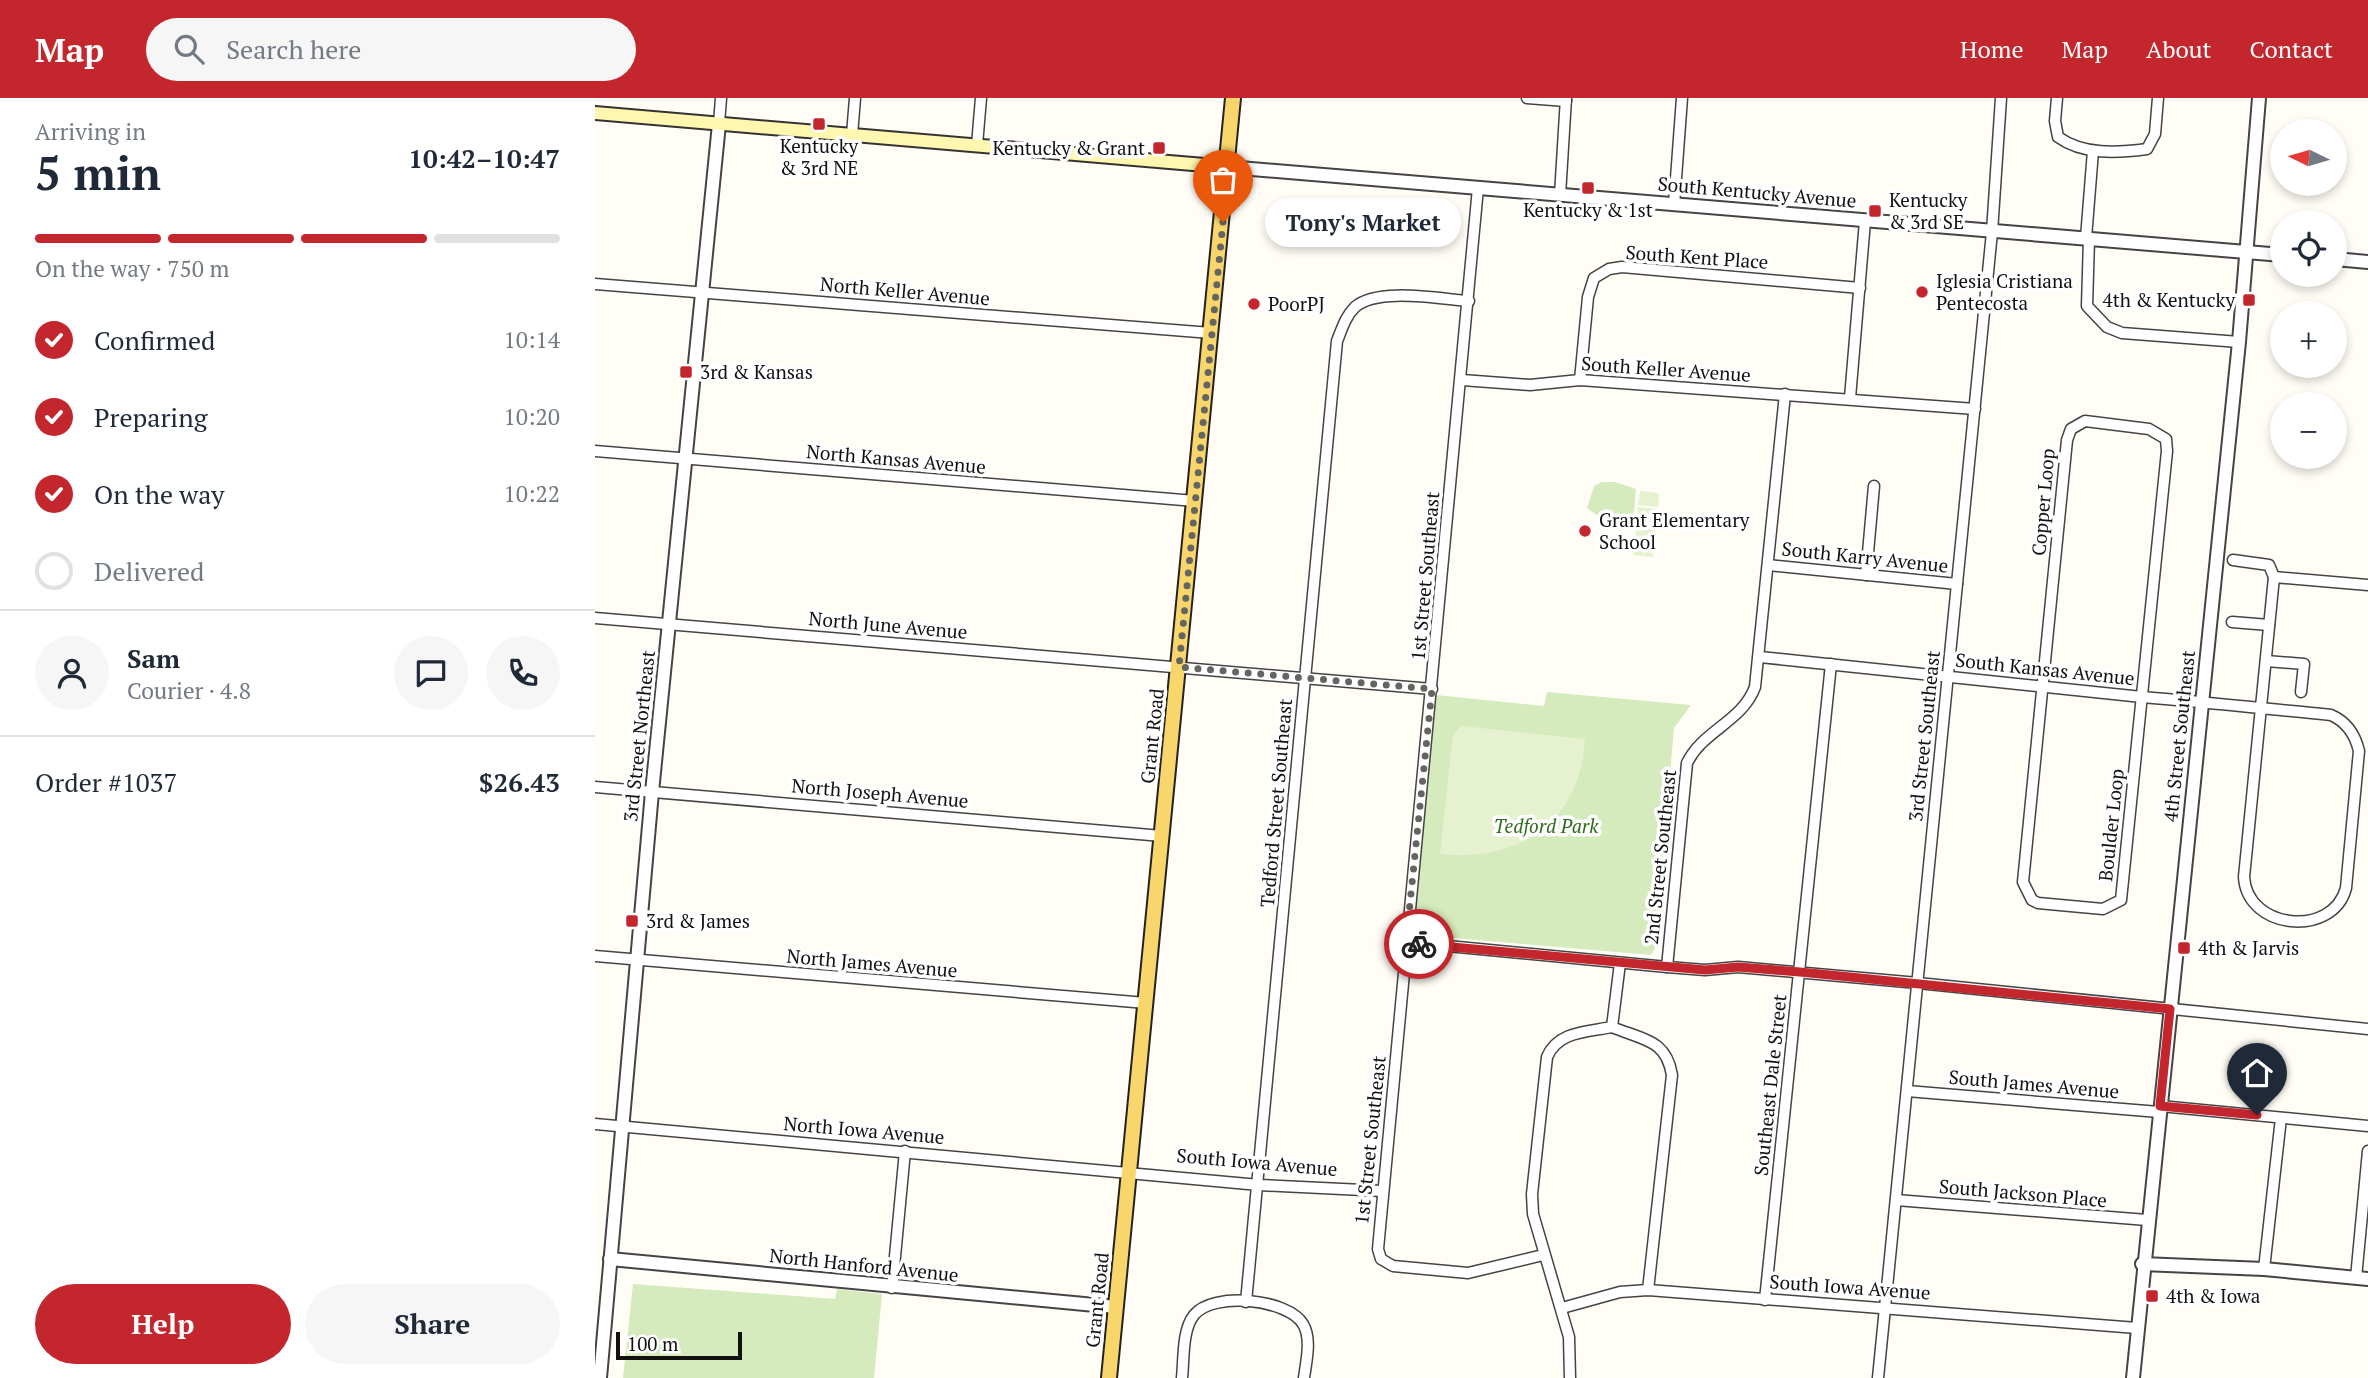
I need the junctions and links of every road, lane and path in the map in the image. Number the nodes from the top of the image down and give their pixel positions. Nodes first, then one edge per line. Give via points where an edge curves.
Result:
1 (721, 98) edge
2 (855, 98) edge
3 (981, 98) edge
4 (1233, 98) edge
5 (1527, 98) edge
6 (1682, 98) edge
7 (2001, 98) edge
8 (2057, 98) edge
9 (2158, 98) edge
10 (2259, 98) edge
11 (1566, 100) edge
12 (595, 113) edge
13 (719, 124) junction
14 (852, 135) junction
15 (977, 145) junction
16 (2094, 151) junction
17 (1228, 167) junction
18 (1478, 188) junction
19 (1560, 195) junction
20 (1674, 205) junction
21 (1865, 221) junction
22 (1992, 232) junction
23 (2088, 239) junction
24 (2246, 251) junction
25 (2270, 254) edge
26 (2347, 260) edge
27 (2368, 262) edge
28 (595, 284) edge
29 (1860, 288) junction
30 (702, 292) junction
31 (1469, 301) junction
32 (1212, 333) junction
33 (2239, 342) junction
34 (1462, 380) junction
35 (1580, 380) junction
36 (1785, 394) junction
37 (1850, 398) junction
38 (1975, 409) junction
39 (595, 451) edge
40 (687, 459) junction
41 (1874, 486) dead end
42 (1195, 501) junction
43 (2233, 560) dead end
44 (1768, 565) junction
45 (1866, 575) junction
46 (2274, 577) junction
47 (1957, 584) junction
48 (2368, 585) edge
49 (595, 618) edge
50 (2232, 622) dead end
51 (671, 624) junction
52 (2269, 625) junction
53 (1760, 657) junction
54 (2266, 661) junction
55 (1831, 664) junction
56 (1179, 667) junction
57 (1948, 675) junction
58 (1305, 678) junction
59 (2044, 687) junction
60 (1432, 689) junction
61 (2301, 692) dead end
62 (2142, 697) junction
63 (2202, 702) junction
64 (2261, 708) junction
65 (595, 787) edge
66 (652, 792) junction
67 (1162, 836) junction
68 (1406, 942) junction
69 (595, 956) edge
70 (636, 960) junction
71 (1620, 962) junction
72 (1667, 967) junction
73 (1800, 972) junction
74 (1918, 983) junction
75 (1146, 1003) junction
76 (2170, 1009) junction
77 (1612, 1027) junction
78 (2368, 1028) edge
79 (1907, 1091) junction
80 (2160, 1109) junction
81 (2281, 1118) junction
82 (595, 1124) edge
83 (621, 1126) junction
84 (2368, 1126) edge
85 (905, 1151) junction
86 (2368, 1152) edge
87 (1129, 1171) junction
88 (1259, 1185) junction
89 (1383, 1191) junction
90 (1896, 1200) junction
91 (2147, 1220) junction
92 (1543, 1255) junction
93 (610, 1259) junction
94 (2143, 1264) junction
95 (2264, 1269) junction
96 (2362, 1279) edge
97 (892, 1288) junction
98 (1647, 1290) junction
99 (1765, 1300) junction
100 (1246, 1302) junction
101 (1116, 1307) junction
102 (1562, 1308) junction
103 (1885, 1310) junction
104 (2137, 1328) junction
105 (600, 1378) edge
106 (1109, 1378) edge
107 (1182, 1378) edge
108 (1304, 1378) edge
109 (1570, 1378) edge
110 (1878, 1378) edge
111 (2133, 1378) edge

1 - 13 street, 3rd Street Northeast
2 - 14 street
3 - 15 street
4 - 17 main road, Grant Road
5 - 11 street
6 - 20 street
7 - 22 street, 3rd Street Southeast
8 - 16 street via 2058,137 2072,147
9 - 16 street via 2155,134 2147,149
10 - 24 street, 4th Street Southeast
11 - 19 street
12 - 13 main road
13 - 14 main road
13 - 30 street, 3rd Street Northeast
14 - 15 main road
15 - 17 main road
16 - 23 street
17 - 18 street, South Kentucky Avenue
17 - 32 main road, Grant Road
18 - 19 street, South Kentucky Avenue
18 - 31 street, 1st Street Southeast
19 - 20 street, South Kentucky Avenue
20 - 21 street, South Kentucky Avenue
21 - 22 street, South Kentucky Avenue
21 - 29 street
22 - 23 street, South Kentucky Avenue
22 - 38 street, 3rd Street Southeast
23 - 24 street, South Kentucky Avenue
23 - 33 street via 2087,306 2107,327 2122,333
24 - 25 street, South Kentucky Avenue
24 - 33 street, 4th Street Southeast
26 - 27 street
28 - 30 street, North Keller Avenue
29 - 35 street, South Kent Place via 1609,269 1594,278 1588,297
29 - 37 street
30 - 32 street, North Keller Avenue
30 - 40 street, 3rd Street Northeast
31 - 34 street, 1st Street Southeast
31 - 58 street, Tedford Street Southeast via 1373,298 1357,306 1345,320 1337,341
32 - 42 main road, Grant Road
33 - 63 street, 4th Street Southeast
34 - 35 street, South Keller Avenue via 1529,385
34 - 60 street, 1st Street Southeast
35 - 36 street, South Keller Avenue
36 - 37 street
36 - 44 street, 2nd Street Southeast
37 - 38 street
38 - 47 street, 3rd Street Southeast
39 - 40 street, North Kansas Avenue
40 - 42 street, North Kansas Avenue
40 - 51 street, 3rd Street Northeast
41 - 45 street
42 - 56 main road, Grant Road
43 - 46 street via 2269,565
44 - 45 street, South Karry Avenue
44 - 53 street, 2nd Street Southeast
45 - 47 street, South Karry Avenue
46 - 48 street
46 - 52 street
47 - 57 street, 3rd Street Southeast
49 - 51 street, North June Avenue
50 - 52 street
51 - 56 street, North June Avenue
51 - 66 street, 3rd Street Northeast
52 - 54 street
53 - 55 street, South Kansas Avenue
53 - 72 street, 2nd Street Southeast via 1750,700 1702,741 1687,763
54 - 61 street via 2304,664
54 - 64 street
55 - 57 street, South Kansas Avenue
55 - 73 street, Southeast Dale Street
56 - 58 street, North June Avenue
56 - 67 main road, Grant Road
57 - 59 street, South Kansas Avenue
57 - 74 street, 3rd Street Southeast
58 - 60 street, North June Avenue
58 - 88 street, Tedford Street Southeast
59 - 62 street, South Kansas Avenue
59 - 62 street, Boulder Loop via 2023,882 2038,903 2103,908 2121,900
59 - 62 street, Copper Loop via 2067,440 2071,429 2085,421 2149,429 2166,439
60 - 68 street, 1st Street Southeast
62 - 63 street, South Kansas Avenue
63 - 64 street, South Kansas Avenue
63 - 76 street, 4th Street Southeast
64 - 64 street via 2331,715 2347,725 2357,741 2346,888 2338,907 2322,919 2270,916 2254,904 2245,884
65 - 66 street, North Joseph Avenue
66 - 67 street, North Joseph Avenue
66 - 70 street, 3rd Street Northeast
67 - 75 main road, Grant Road
68 - 71 street
68 - 89 street, 1st Street Southeast
69 - 70 street, North James Avenue
70 - 75 street, North James Avenue
70 - 83 street, 3rd Street Northeast
71 - 72 street
71 - 77 street, 2nd Street Southeast
72 - 73 street
73 - 74 street
73 - 99 street, Southeast Dale Street
74 - 76 street
74 - 79 street, 3rd Street Southeast
75 - 87 main road, Grant Road
76 - 78 street
76 - 80 street, 4th Street Southeast
77 - 92 street via 1561,1038 1552,1044 1547,1057 1532,1194
77 - 98 street via 1662,1048 1672,1075
79 - 80 street, South James Avenue
79 - 90 street, 3rd Street Southeast
80 - 81 street, South James Avenue
80 - 91 street, 4th Street Southeast
81 - 84 street, South James Avenue
81 - 95 street
82 - 83 street, North Iowa Avenue
83 - 85 street, North Iowa Avenue
83 - 93 street, 3rd Street Northeast
85 - 87 street, North Iowa Avenue
85 - 97 street
86 - 96 street
87 - 88 street, South Iowa Avenue
87 - 101 main road, Grant Road
88 - 89 street, South Iowa Avenue
88 - 100 street, Tedford Street Southeast
89 - 92 street, 1st Street Southeast via 1378,1240 1381,1259 1393,1266 1468,1273
90 - 91 street, South Jackson Place
90 - 103 street, 3rd Street Southeast
91 - 94 street, 4th Street Southeast
92 - 102 street
93 - 97 street, North Hanford Avenue
93 - 105 street, 3rd Street Northeast
94 - 95 street
94 - 104 street, 4th Street Southeast
95 - 96 street
97 - 101 street, North Hanford Avenue
98 - 99 street, South Iowa Avenue
98 - 102 street, South Iowa Avenue via 1620,1292
99 - 103 street, South Iowa Avenue
100 - 107 street via 1211,1302 1192,1317
100 - 108 street via 1286,1310 1302,1322 1307,1334
101 - 106 main road, Grant Road
102 - 109 street via 1569,1337
103 - 104 street, South Iowa Avenue
103 - 110 street, 3rd Street Southeast
104 - 111 street, 4th Street Southeast

